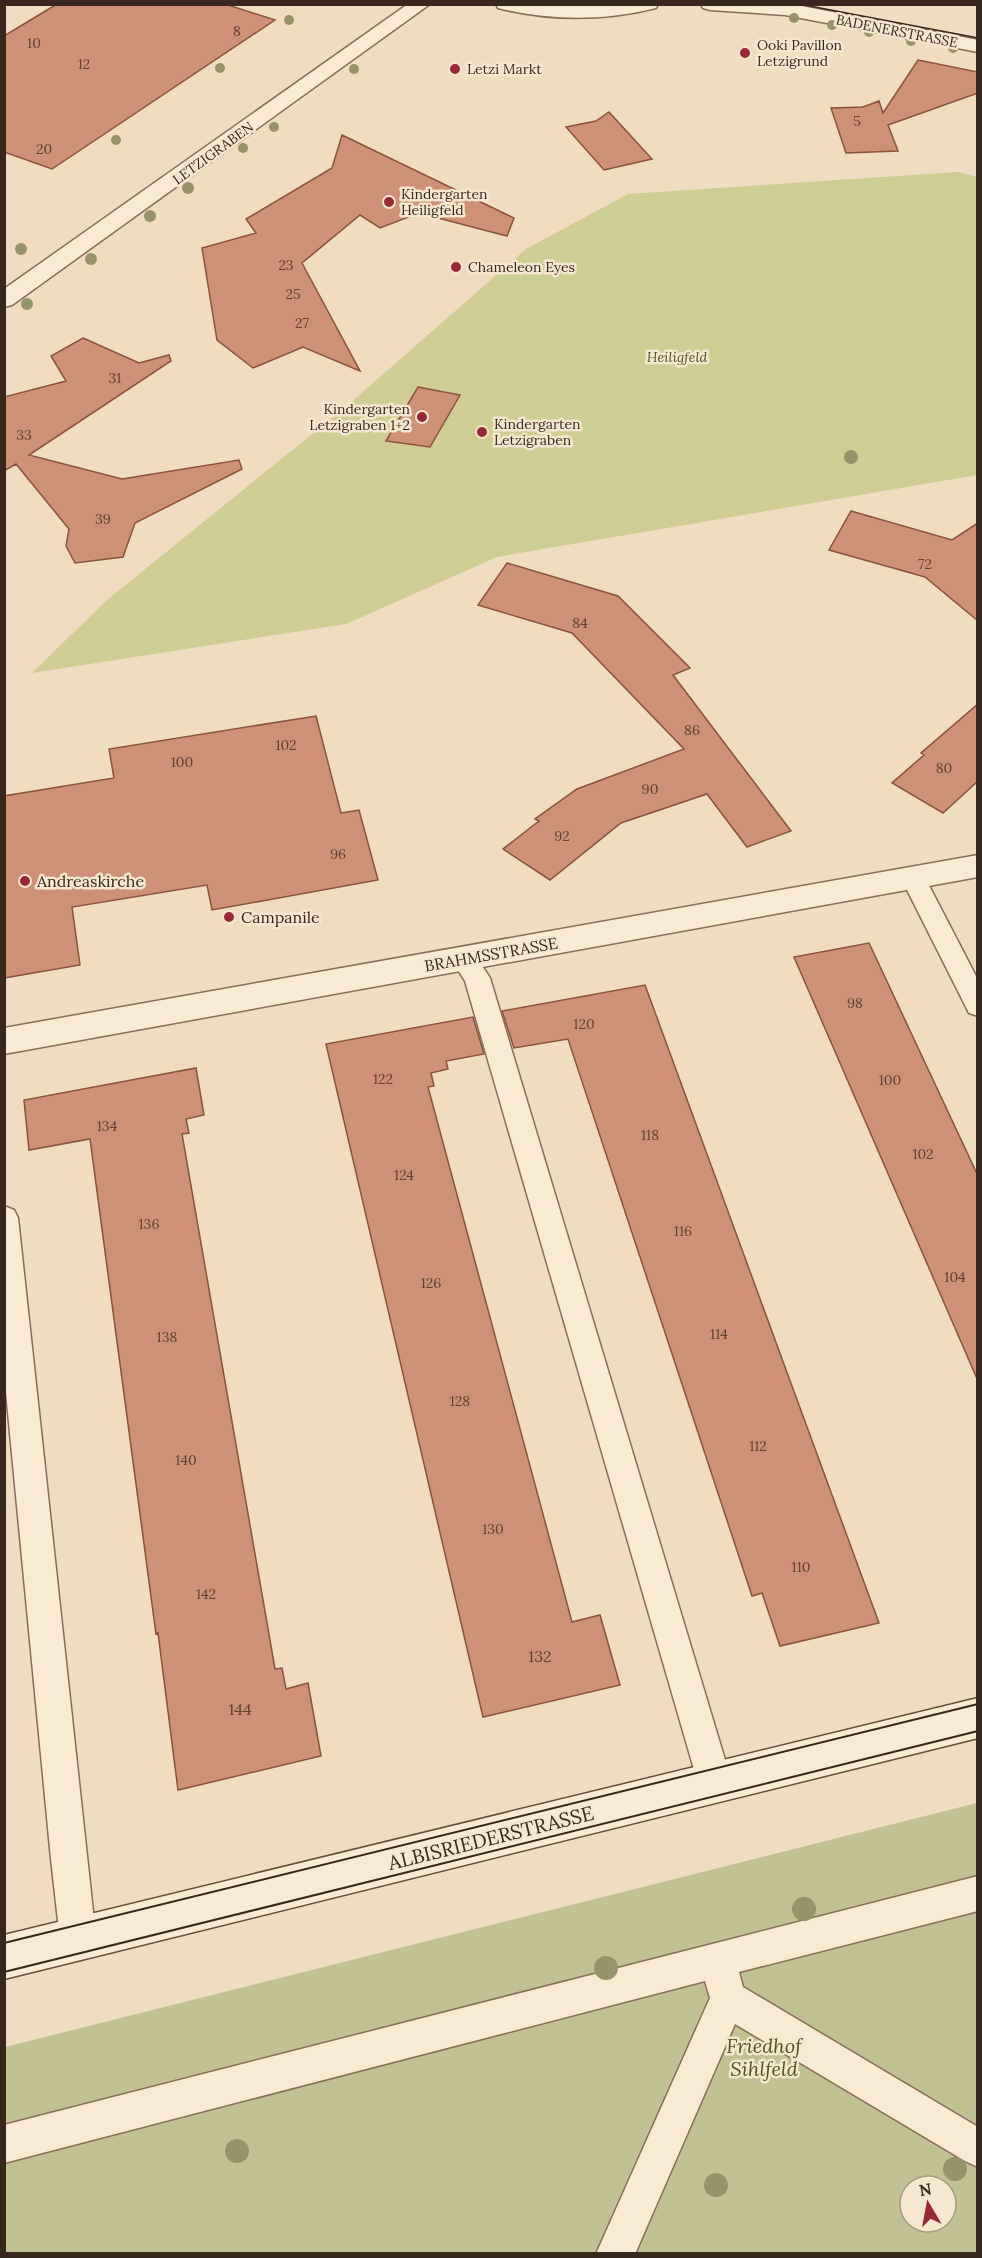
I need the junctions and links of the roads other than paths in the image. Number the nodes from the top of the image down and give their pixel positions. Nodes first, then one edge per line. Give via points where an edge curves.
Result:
1 (421, 4) edge
2 (505, 4) edge
3 (649, 4) edge
4 (710, 4) edge
5 (978, 46) edge
6 (4, 300) edge
7 (978, 866) edge
8 (913, 878) junction
9 (464, 959) junction
10 (978, 1006) edge
11 (4, 1041) edge
12 (4, 1218) edge
13 (978, 1718) edge
14 (715, 1783) junction
15 (978, 1893) edge
16 (78, 1939) junction
17 (4, 1957) edge
18 (717, 1959) junction
19 (728, 1999) junction
20 (4, 2144) edge
21 (978, 2148) edge
22 (615, 2253) edge

1 - 6 street, LETZIGRABEN
2 - 3 street via 567,10 623,9
4 - 5 street, BADENERSTRASSE via 784,9
7 - 8 street, BRAHMSSTRASSE
8 - 9 street, BRAHMSSTRASSE
8 - 10 lane
9 - 11 street, BRAHMSSTRASSE
9 - 14 lane via 477,978
12 - 16 lane
13 - 14 street, ALBISRIEDERSTRASSE
14 - 16 street, ALBISRIEDERSTRASSE
15 - 18 lane
16 - 17 street, ALBISRIEDERSTRASSE
18 - 19 lane
18 - 20 lane
19 - 21 lane
19 - 22 lane

